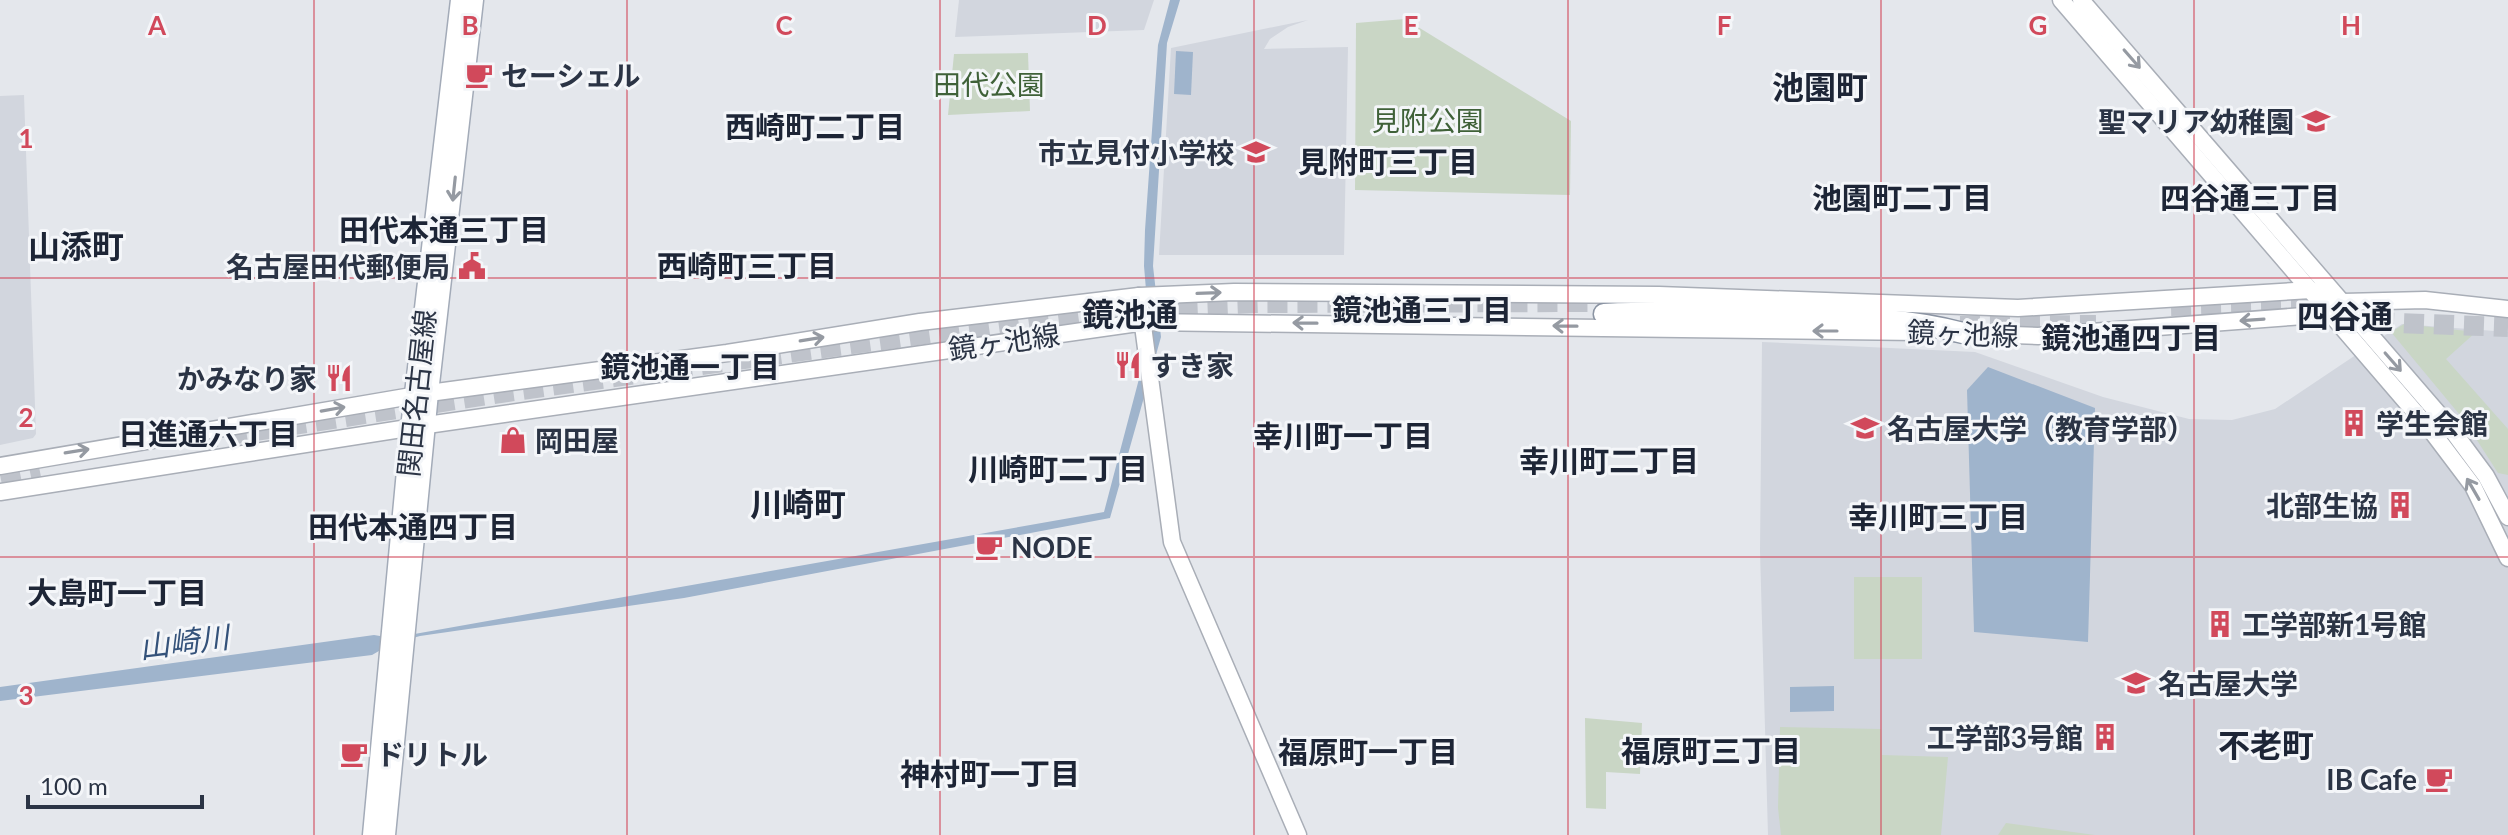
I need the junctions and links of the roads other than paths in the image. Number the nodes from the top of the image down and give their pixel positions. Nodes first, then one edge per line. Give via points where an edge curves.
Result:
1 (460, 0) edge
2 (474, 0) edge
3 (2061, 0) edge
4 (2081, 0) edge
5 (2311, 290) junction
6 (1139, 296) junction
7 (2336, 308) junction
8 (2508, 309) edge
9 (1604, 314) tunnel mouth
10 (1145, 322) junction
11 (1963, 333) junction
12 (422, 394) junction
13 (419, 426) junction
14 (0, 466) edge
15 (0, 492) edge
16 (2508, 517) edge
17 (2508, 558) edge
18 (372, 835) edge
19 (386, 835) edge
20 (1298, 835) edge

1 - 12 main road, 関田名古屋線
2 -> 12 main road, 関田名古屋線
3 - 5 street
4 -> 7 street
6 -> 5 street, 鏡ヶ池線 via 1659,295 2031,308
5 - 7 street, 鏡ヶ池線
6 - 10 street
12 -> 6 street, 鏡ヶ池線
7 - 8 street via 2425,300
7 -> 11 street, 鏡ヶ池線 via 2038,336
7 -> 16 street via 2449,426
17 -> 7 street via 2473,486
9 - 11 highway via 1677,310 1855,316 1924,322
11 -> 10 street, 鏡ヶ池線
10 - 13 street, 鏡ヶ池線
10 - 20 street via 1172,542
12 - 13 main road, 関田名古屋線
14 -> 12 street, 鏡ヶ池線
13 - 15 street, 鏡ヶ池線
13 - 18 main road, 関田名古屋線
13 - 19 main road, 関田名古屋線

